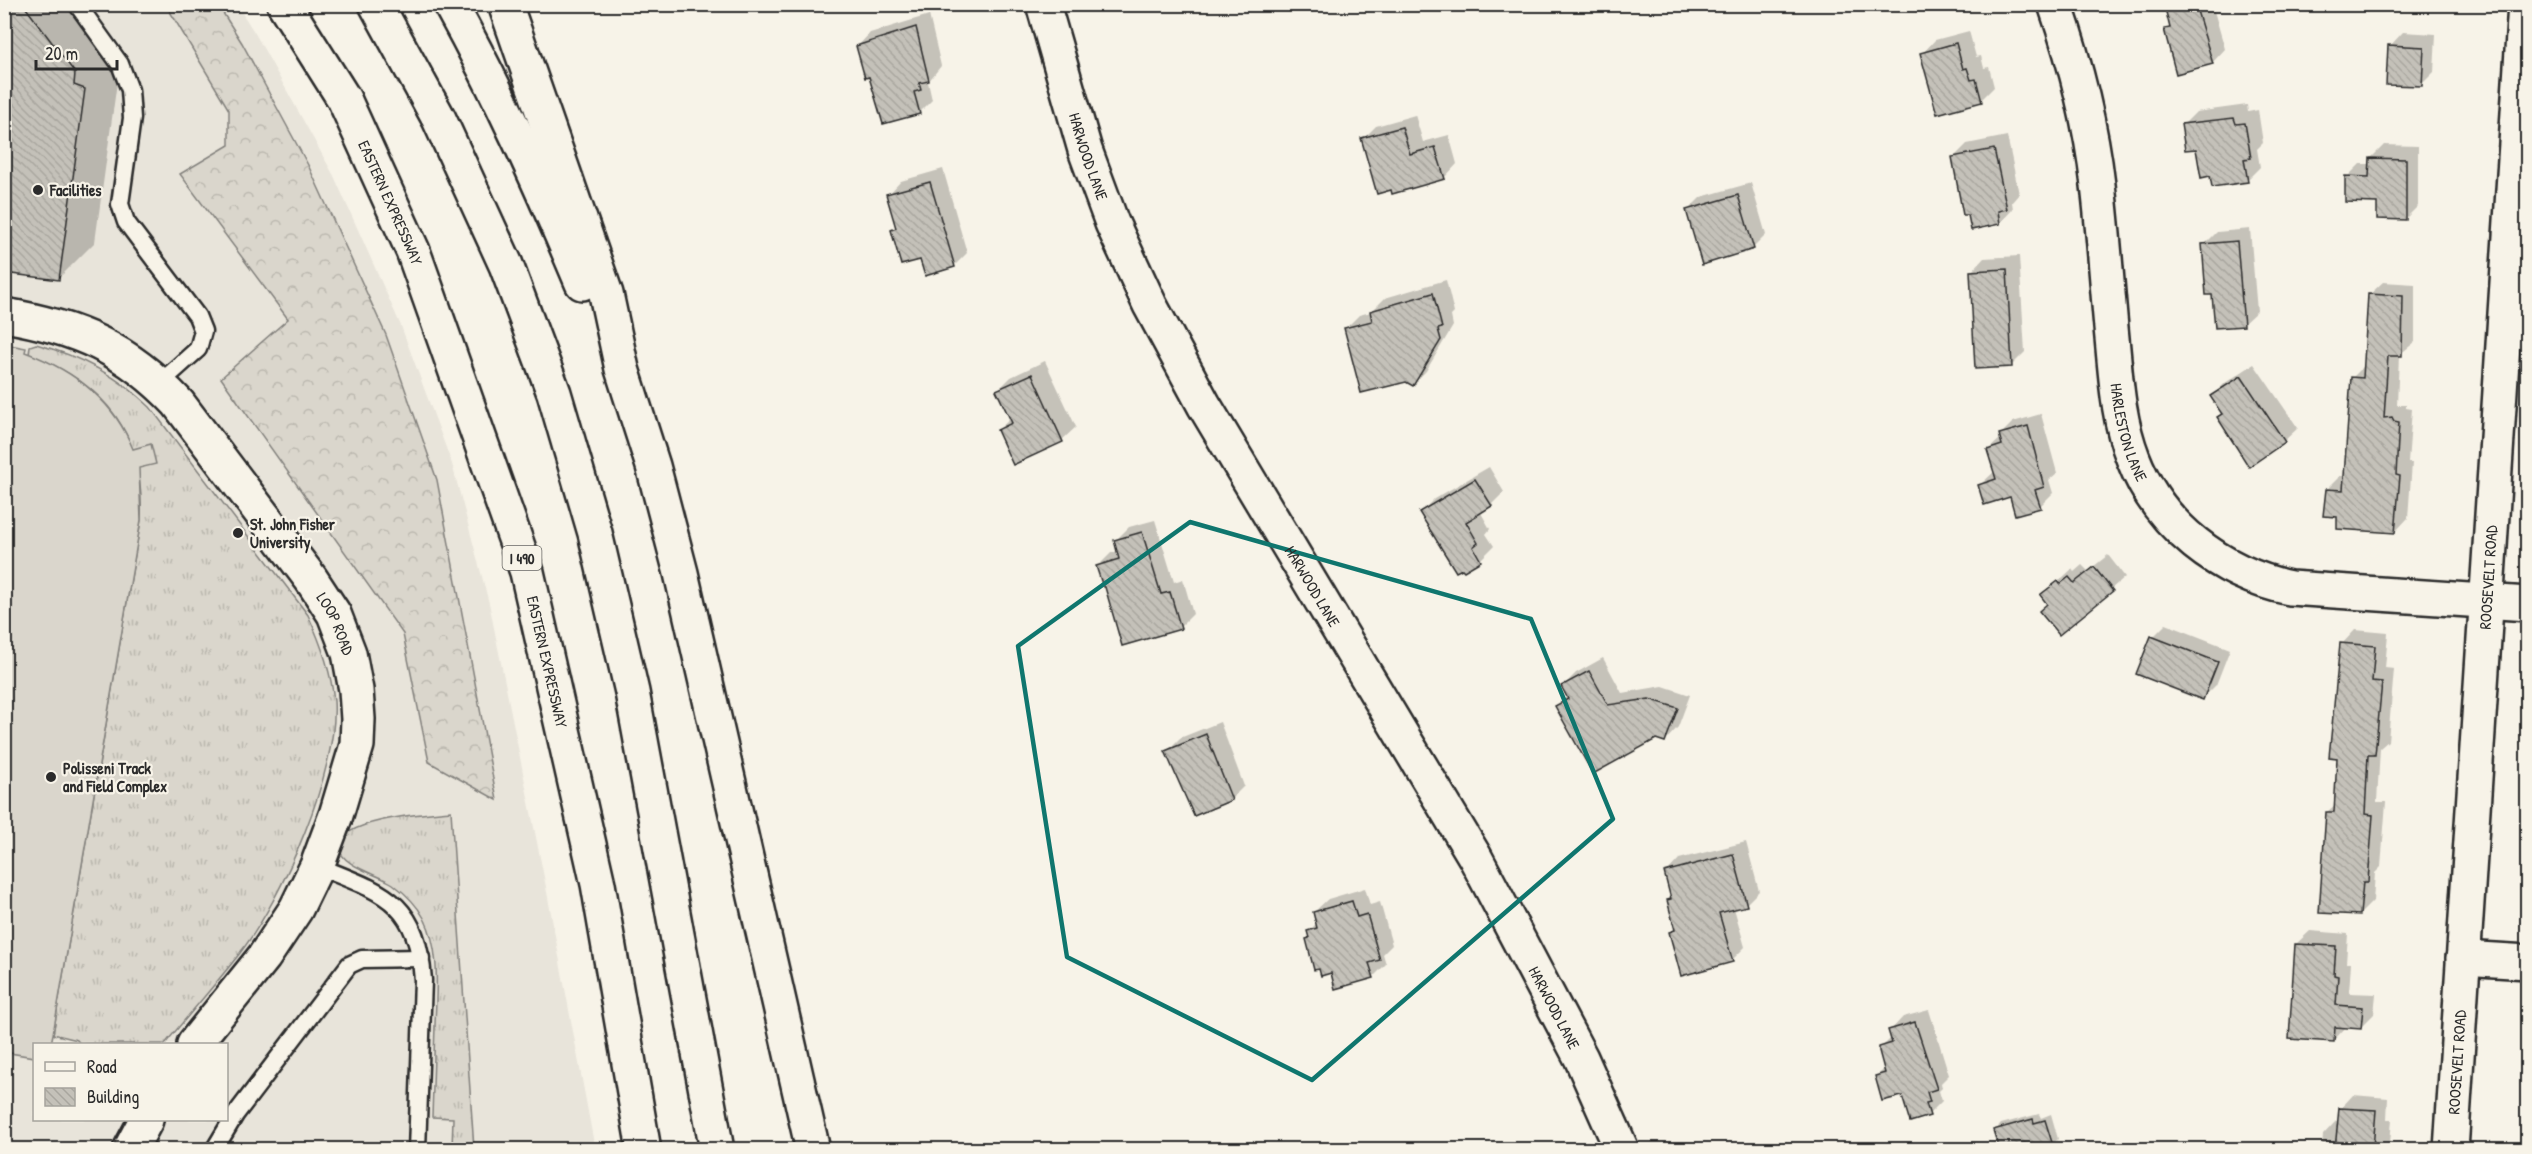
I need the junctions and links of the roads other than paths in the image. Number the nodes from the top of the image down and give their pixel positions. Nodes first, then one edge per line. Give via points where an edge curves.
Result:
1 (77, 4) edge
2 (284, 4) edge
3 (376, 4) edge
4 (450, 4) edge
5 (505, 4) edge
6 (1043, 4) edge
7 (2055, 4) edge
8 (2525, 4) edge
9 (2519, 247) edge
10 (4, 315) edge
11 (622, 369) junction
12 (159, 384) junction
13 (2488, 602) junction
14 (2528, 604) edge
15 (317, 866) junction
16 (421, 958) junction
17 (2463, 958) junction
18 (2528, 962) edge
19 (195, 1043) edge
20 (145, 1121) edge
21 (130, 1149) edge
22 (214, 1149) edge
23 (417, 1149) edge
24 (644, 1149) edge
25 (717, 1149) edge
26 (813, 1149) edge
27 (1622, 1149) edge
28 (2451, 1149) edge

1 - 12 lane via 120,64 130,90 132,118 120,204 126,222 197,316 203,331 198,348
2 - 24 main road, EASTERN EXPRESSWAY / I 490 via 344,99 413,251 527,572 598,884
3 - 25 main road via 458,160 506,265 554,393 595,533 632,692
4 - 11 main road via 525,150
5 - 11 main road via 606,294
6 - 27 main road, HARWOOD LANE via 1085,150 1112,223 1150,305 1204,405 1472,851 1581,1058
7 - 13 main road, HARLESTON LANE via 2085,109 2098,183 2120,410 2133,458 2155,501 2209,555 2270,584
8 - 9 main road, ROOSEVELT ROAD
9 - 13 main road, ROOSEVELT ROAD
10 - 12 main road, LOOP ROAD via 68,329 99,341
11 - 26 main road via 681,573
12 - 15 main road, LOOP ROAD via 178,403 311,579 334,614 349,653 356,690 357,745
13 - 14 main road, HARLESTON LANE
13 - 17 main road, ROOSEVELT ROAD
15 - 16 lane via 376,890 402,909 414,931
15 - 19 main road, LOOP ROAD via 296,909 264,957
16 - 22 lane via 362,959 349,964 235,1115
16 - 23 lane
17 - 18 main road
17 - 28 main road, ROOSEVELT ROAD
20 - 21 main road

